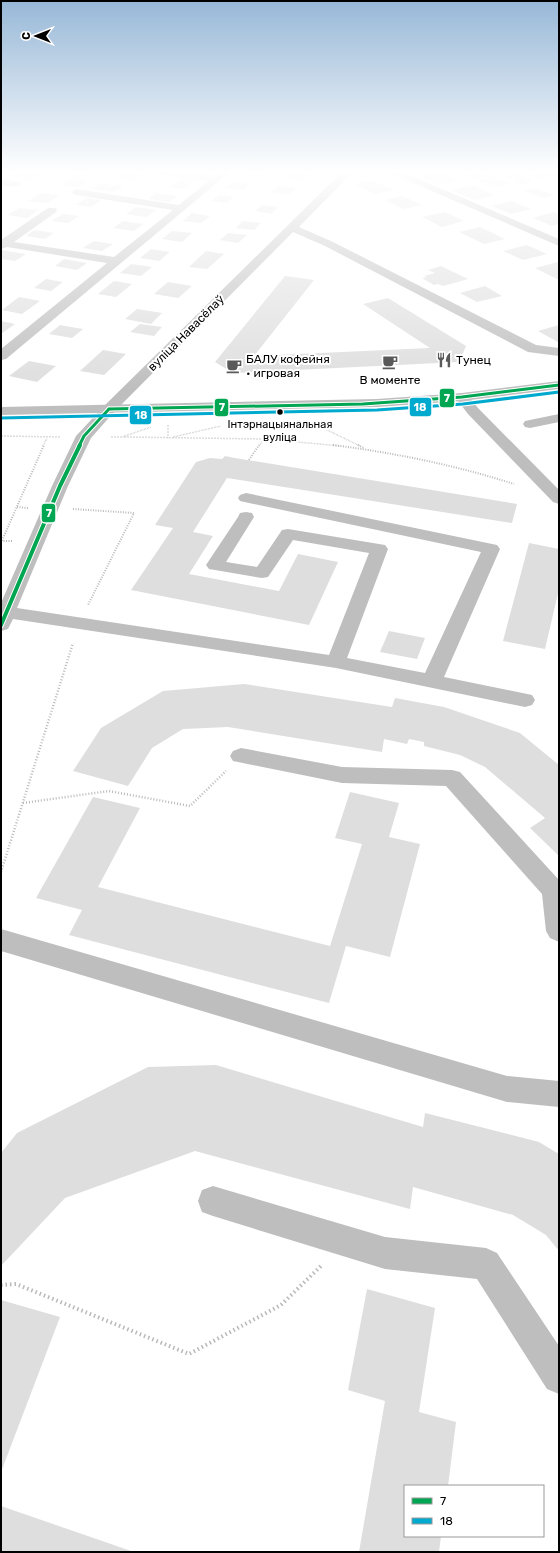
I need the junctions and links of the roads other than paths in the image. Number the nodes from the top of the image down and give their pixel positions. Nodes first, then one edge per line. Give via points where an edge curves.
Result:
1 (5, 244) edge
2 (136, 244) edge
3 (275, 244) edge
4 (330, 244) edge
5 (115, 261) junction
6 (3, 352) edge
7 (559, 352) edge
8 (559, 385) edge
9 (462, 397) junction
10 (109, 409) junction
11 (1, 410) edge
12 (559, 418) edge
13 (530, 424) dead end
14 (246, 498) dead end
15 (559, 499) edge
16 (246, 517) dead end
17 (3, 619) edge
18 (336, 662) junction
19 (432, 681) junction
20 (525, 700) dead end
21 (241, 756) road end
22 (559, 931) edge
23 (1, 940) edge
24 (559, 1094) edge
25 (213, 1201) dead end
26 (559, 1377) edge

1 - 5 street
2 - 5 street
3 - 10 street, вуліца Навасёлаў
4 - 7 street via 533,349
5 - 6 street
8 - 9 street
9 - 10 street via 377,403
9 - 15 street
10 - 11 street
10 - 17 street, вуліца Навасёлаў via 84,436
12 - 13 street
14 - 19 street via 491,549
16 - 18 street via 216,565 262,573 288,534 379,549
17 - 18 street via 79,624
18 - 19 street
19 - 20 street
21 - 22 street via 342,775 452,778 554,891
23 - 24 street via 507,1089
25 - 26 street via 385,1253 486,1264

